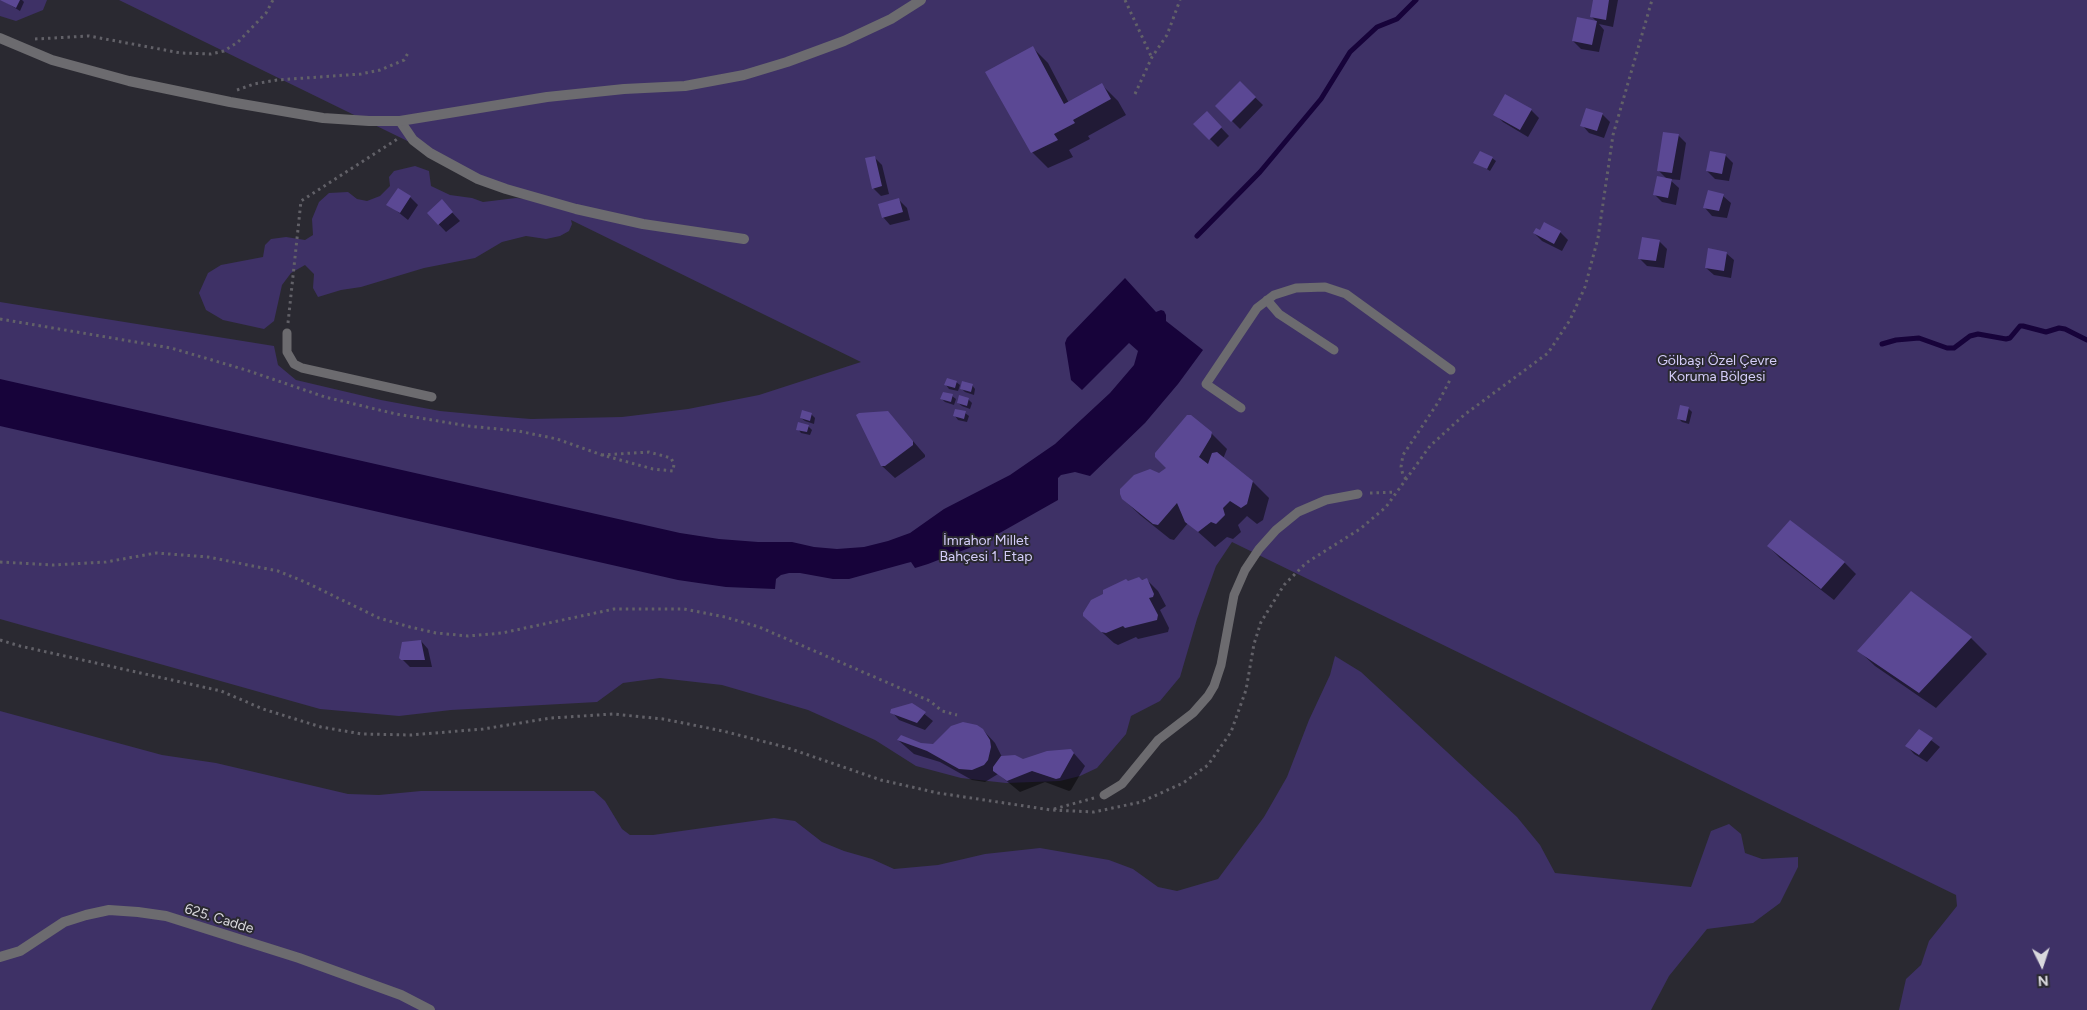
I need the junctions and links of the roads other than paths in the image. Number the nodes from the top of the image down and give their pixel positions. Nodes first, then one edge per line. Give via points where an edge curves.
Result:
1 (921, 0) edge
2 (5, 40) edge
3 (400, 121) junction
4 (744, 239) dead end
5 (1266, 300) junction
6 (287, 334) road end
7 (1334, 350) dead end
8 (1451, 370) road end
9 (432, 397) dead end
10 (1241, 408) dead end
11 (1358, 494) road end
12 (1104, 795) road end
13 (0, 957) edge
14 (430, 1010) edge

1 - 3 street via 844,42 744,75 685,86 547,97
2 - 3 street via 52,60 222,101 323,118
3 - 4 street via 413,140 430,153 506,189 643,224
5 - 7 lane via 1279,314
5 - 8 lane via 1303,286 1339,290
5 - 10 lane via 1257,308 1206,384
6 - 9 lane via 287,352 294,364 302,368
11 - 12 lane via 1326,500 1298,512 1262,544 1239,582 1219,670 1208,696 1194,712 1158,740 1122,784
13 - 14 street, 625. Cadde via 20,951 64,922 110,910 138,912 166,916 298,958 400,994

